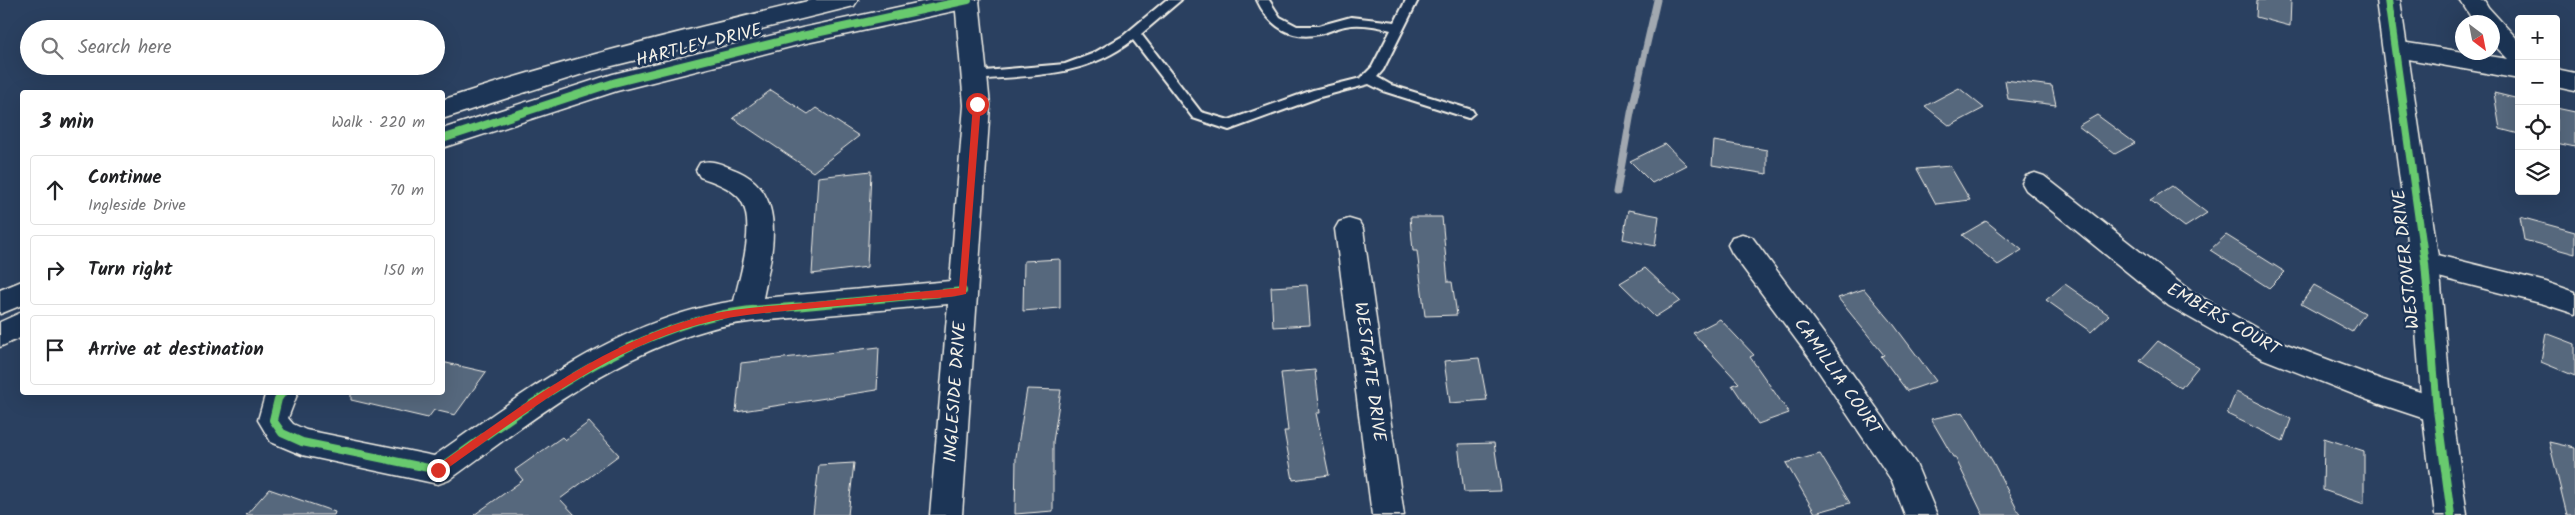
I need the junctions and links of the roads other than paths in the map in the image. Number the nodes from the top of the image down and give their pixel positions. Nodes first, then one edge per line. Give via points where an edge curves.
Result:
1 (846, 0) edge
2 (967, 0) edge
3 (1175, 0) edge
4 (1263, 0) edge
5 (1412, 0) edge
6 (2388, 0) edge
7 (2472, 0) edge
8 (2481, 15) edge
9 (1398, 27) junction
10 (1134, 33) junction
11 (2500, 36) edge
12 (2395, 49) junction
13 (2515, 52) edge
14 (2515, 69) edge
15 (974, 76) junction
16 (1368, 78) junction
17 (2560, 79) edge
18 (2575, 82) edge
19 (445, 109) edge
20 (1468, 113) dead end
21 (445, 138) edge
22 (709, 170) dead end
23 (2035, 183) dead end
24 (1349, 229) dead end
25 (1742, 246) dead end
26 (2425, 263) junction
27 (963, 291) junction
28 (20, 293) edge
29 (0, 303) edge
30 (2575, 303) edge
31 (746, 312) junction
32 (20, 325) edge
33 (0, 335) edge
34 (281, 395) edge
35 (2437, 410) junction
36 (946, 515) edge
37 (1388, 515) edge
38 (1921, 515) edge
39 (2451, 515) edge

1 - 19 street, HARTLEY DRIVE via 632,51
2 - 15 street, INGLESIDE DRIVE
2 - 21 street, HARTLEY DRIVE via 802,36 613,84
3 - 10 lane
4 - 9 lane via 1276,21 1294,31 1315,31 1344,22 1371,21
5 - 9 lane
6 - 12 street, WESTOVER DRIVE
7 - 8 street
9 - 16 lane via 1377,70
10 - 15 lane via 1096,57 1066,68
10 - 16 lane via 1197,115 1229,125
11 - 13 street
12 - 14 street
12 - 26 street, WESTOVER DRIVE
15 - 27 street, INGLESIDE DRIVE via 977,104
16 - 20 lane via 1387,88
17 - 18 street
22 - 31 street via 742,184 753,194 759,210 762,228
23 - 35 street, EMBERS COURT via 2179,298 2238,332 2280,354 2378,392
24 - 37 street, WESTGATE DRIVE
25 - 38 street, CAMILLIA COURT via 1819,348 1905,474
26 - 30 street
26 - 35 street, WESTOVER DRIVE
27 - 31 street
27 - 36 street, INGLESIDE DRIVE
28 - 29 street
31 - 34 street via 708,318 641,341 560,384 438,470 302,442 282,433 273,420
32 - 33 street
35 - 39 street, WESTOVER DRIVE

